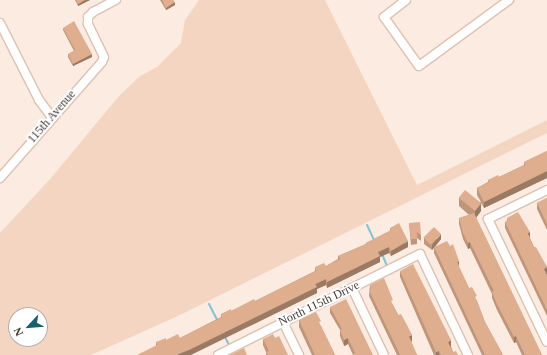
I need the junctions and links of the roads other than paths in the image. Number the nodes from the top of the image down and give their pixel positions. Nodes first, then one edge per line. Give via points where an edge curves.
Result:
1 (116, 0) edge
2 (406, 0) edge
3 (509, 0) edge
4 (0, 24) edge
5 (52, 117) junction
6 (0, 178) edge
7 (547, 190) edge
8 (352, 288) junction
9 (283, 322) junction
10 (547, 342) edge
11 (218, 355) edge
12 (299, 355) edge
13 (384, 355) edge
14 (468, 355) edge

1 - 5 street, 115th Avenue via 88,17 88,24 104,57 102,62
2 - 3 street via 384,17 420,66
4 - 5 street via 39,100
5 - 6 street, 115th Avenue
7 - 10 street via 488,219
8 - 9 street, North 115th Drive
8 - 13 street
8 - 14 street, North 115th Drive via 420,254
9 - 11 street, North 115th Drive
9 - 12 street

